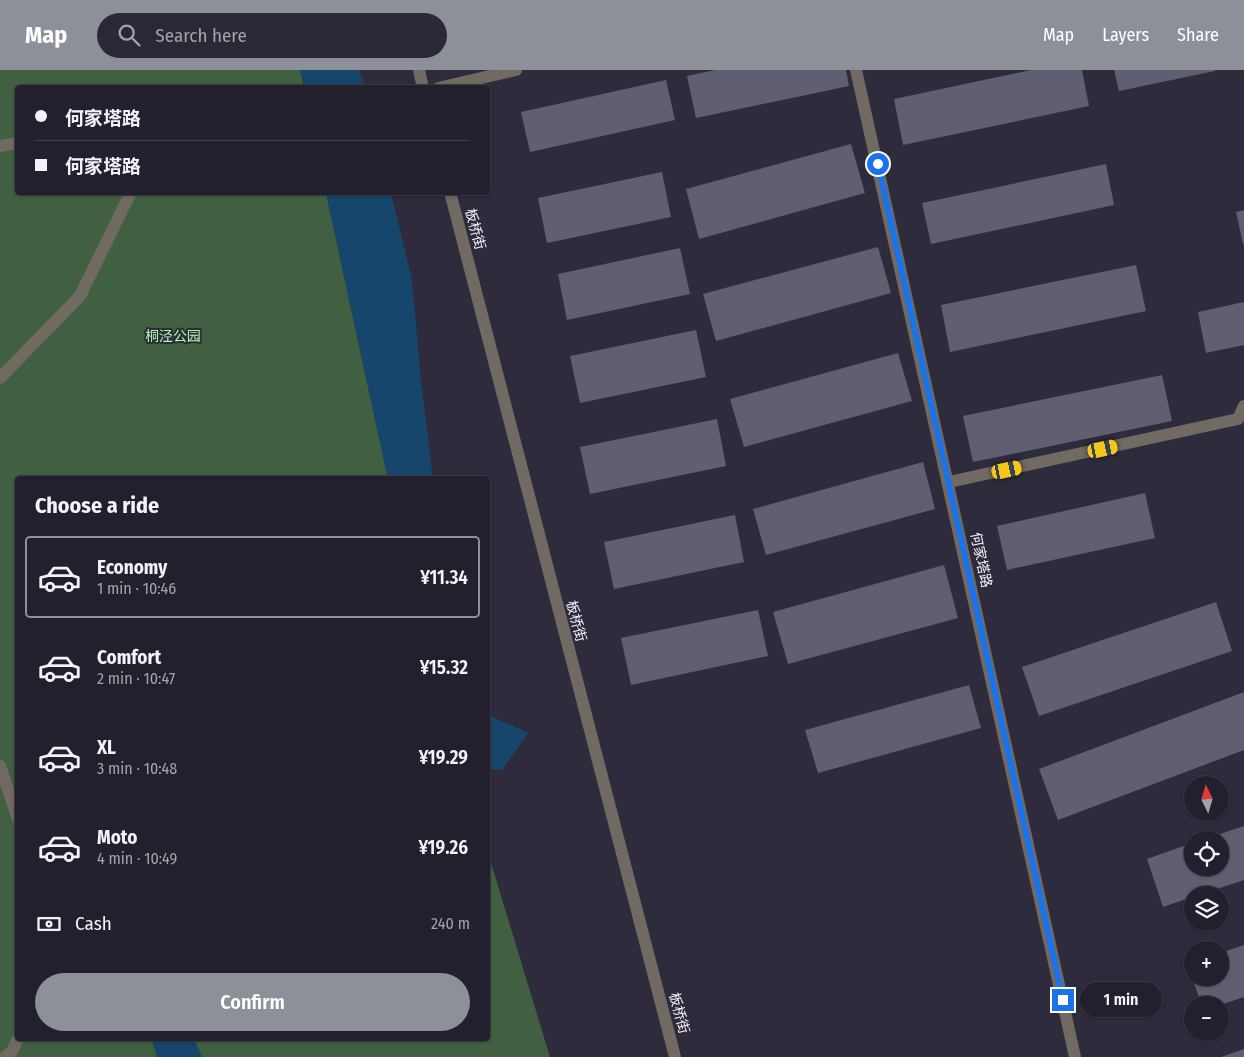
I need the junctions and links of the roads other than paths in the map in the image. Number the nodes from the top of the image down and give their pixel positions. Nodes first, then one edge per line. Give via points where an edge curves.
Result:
1 (419, 70) edge
2 (516, 70) edge
3 (856, 70) edge
4 (422, 85) edge
5 (451, 85) edge
6 (15, 144) edge
7 (0, 146) edge
8 (130, 195) edge
9 (451, 195) edge
10 (0, 378) edge
11 (1244, 406) edge
12 (949, 482) junction
13 (0, 766) edge
14 (15, 810) edge
15 (17, 1041) edge
16 (5, 1057) edge
17 (675, 1057) edge
18 (1075, 1057) edge

1 - 4 street
2 - 5 street
3 - 12 street, 何家塔路
6 - 7 street
8 - 10 street via 80,296
9 - 17 street, 板桥街
11 - 12 street via 1238,419
12 - 18 street, 何家塔路
13 - 14 street
15 - 16 street

